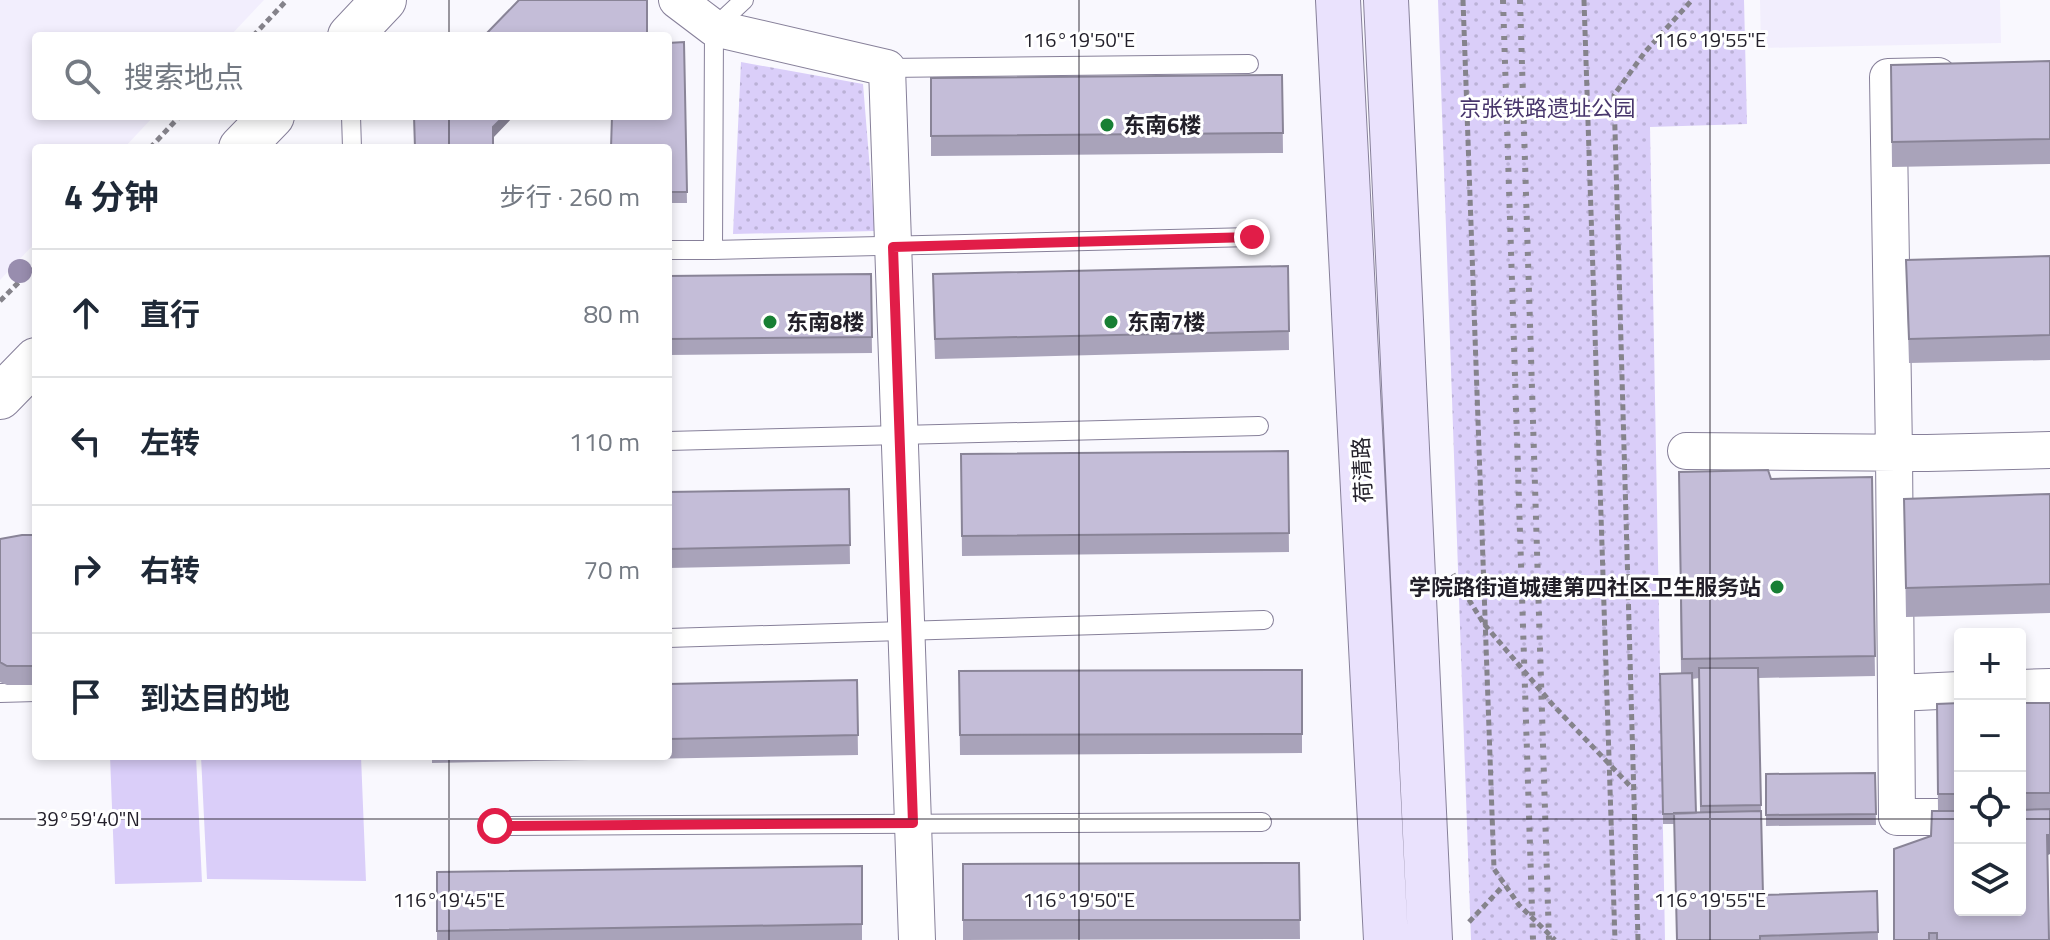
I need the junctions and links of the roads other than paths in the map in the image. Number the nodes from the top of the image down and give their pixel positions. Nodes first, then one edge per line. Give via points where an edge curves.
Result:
1 (384, 0) edge
2 (677, 0) edge
3 (744, 0) edge
4 (1338, 0) edge
5 (1386, 0) edge
6 (714, 28) junction
7 (354, 32) edge
8 (1249, 64) dead end
9 (887, 68) junction
10 (1976, 76) edge
11 (268, 120) edge
12 (351, 120) edge
13 (245, 144) edge
14 (352, 144) edge
15 (1252, 237) dead end
16 (893, 247) junction
17 (672, 250) edge
18 (713, 250) junction
19 (32, 364) edge
20 (0, 397) edge
21 (1259, 426) dead end
22 (900, 437) junction
23 (672, 441) edge
24 (2050, 450) edge
25 (1686, 451) dead end
26 (1894, 453) junction
27 (1264, 620) dead end
28 (906, 632) junction
29 (672, 638) edge
30 (2050, 687) edge
31 (2026, 688) edge
32 (1954, 690) edge
33 (32, 692) edge
34 (0, 693) edge
35 (1896, 693) junction
36 (1954, 817) edge
37 (1262, 822) dead end
38 (913, 823) junction
39 (495, 826) dead end
40 (1446, 935) edge
41 (917, 940) edge
42 (1386, 940) edge

1 - 7 street
2 - 6 street
3 - 6 lane
4 - 42 main road, 荷清路
5 - 40 main road, 荷清路
6 - 9 street
6 - 18 lane
8 - 9 lane
9 - 16 street
10 - 26 street via 1888,77 1908,269
11 - 13 street
12 - 14 lane
15 - 16 lane
16 - 18 lane
16 - 22 street
17 - 18 lane
19 - 20 street
21 - 22 lane
22 - 23 lane
22 - 28 street
24 - 26 street
25 - 26 street
26 - 35 street
27 - 28 lane
28 - 29 lane
28 - 38 street
30 - 31 street
32 - 35 street
33 - 34 lane
35 - 36 street via 1897,817
37 - 38 lane
38 - 39 lane
38 - 41 street

